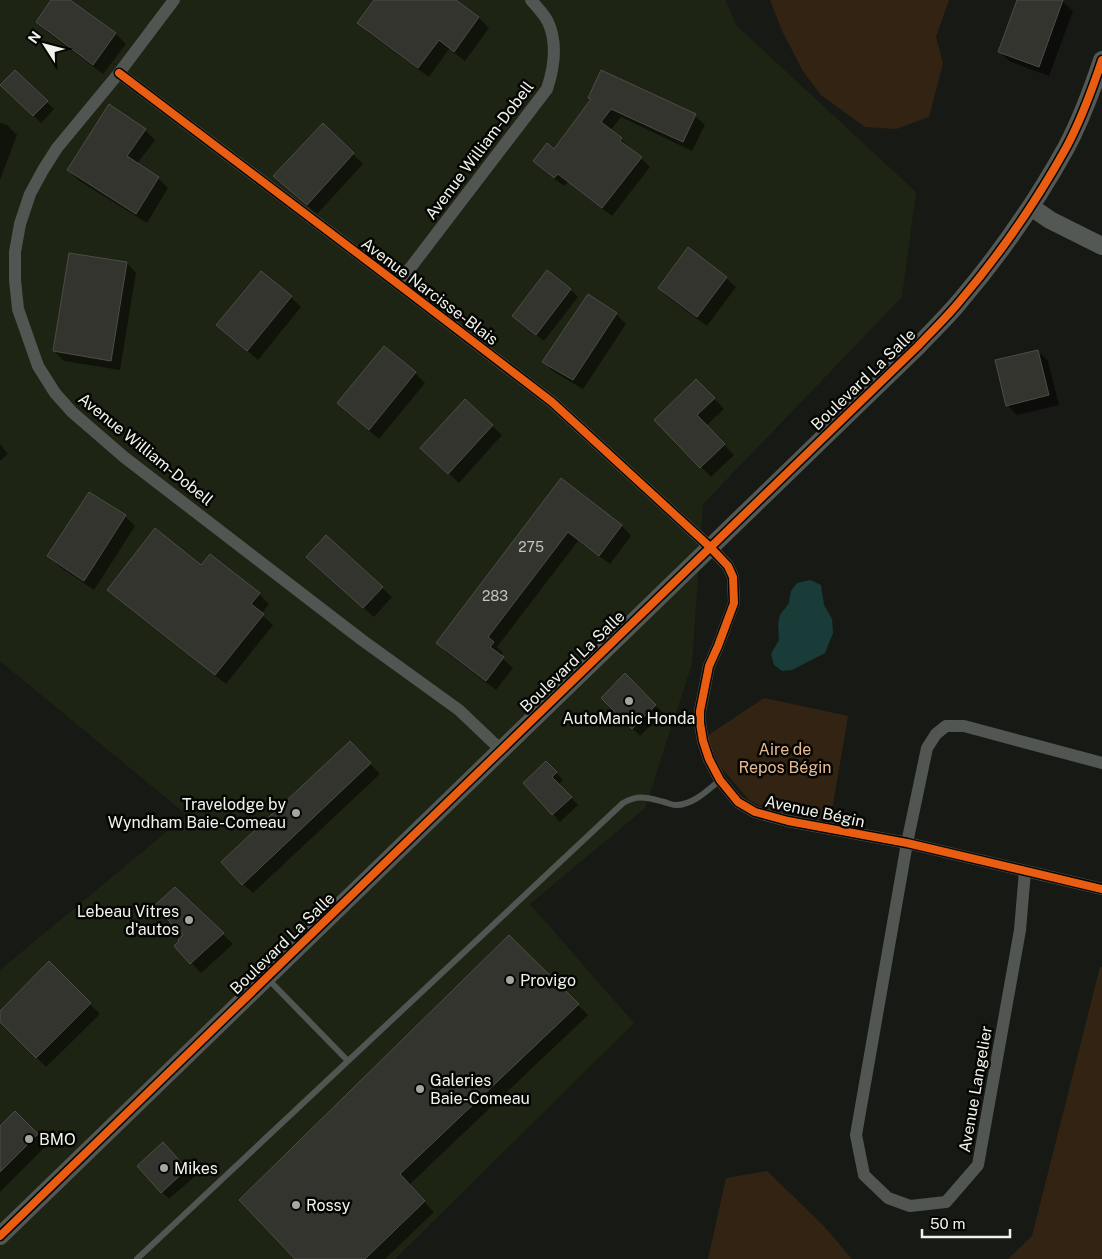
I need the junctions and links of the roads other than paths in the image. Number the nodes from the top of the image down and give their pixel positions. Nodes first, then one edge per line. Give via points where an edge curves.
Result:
1 (174, 0) edge
2 (531, 0) edge
3 (1102, 60) edge
4 (119, 73) junction
5 (1031, 207) junction
6 (1102, 246) edge
7 (398, 284) junction
8 (710, 547) junction
9 (501, 750) junction
10 (1102, 763) edge
11 (720, 780) junction
12 (907, 843) junction
13 (1025, 872) junction
14 (1102, 890) edge
15 (266, 978) junction
16 (348, 1061) junction
17 (0, 1236) edge
18 (137, 1259) edge

1 - 4 street, Avenue William-Dobell
2 - 7 street, Avenue William-Dobell via 548,22 554,40 552,74 547,89
3 - 5 street, Boulevard La Salle via 1067,147
4 - 7 street, Avenue Narcisse-Blais
4 - 9 street, Avenue William-Dobell via 56,148 30,194 20,224 15,252 18,308 38,366 72,412 124,457 362,640 459,710
5 - 6 street
5 - 8 street, Boulevard La Salle via 952,310
7 - 8 street, Avenue Narcisse-Blais via 552,402
8 - 9 street, Boulevard La Salle
8 - 11 street, Avenue Bégin via 728,566 733,577 734,603 709,666 700,711 708,759
9 - 15 street, Boulevard La Salle
10 - 12 street, Avenue Langelier via 964,726 946,726 927,748
11 - 12 street, Avenue Bégin via 738,802 755,812 788,822
11 - 16 lane via 686,803 675,805 646,797 632,798 623,803
12 - 13 street, Avenue Bégin
12 - 13 street, Avenue Langelier via 856,1135 864,1175 888,1198 910,1206 946,1202 978,1165 1020,930
13 - 14 street, Avenue Bégin
15 - 16 lane
15 - 17 street, Boulevard La Salle
16 - 18 lane

